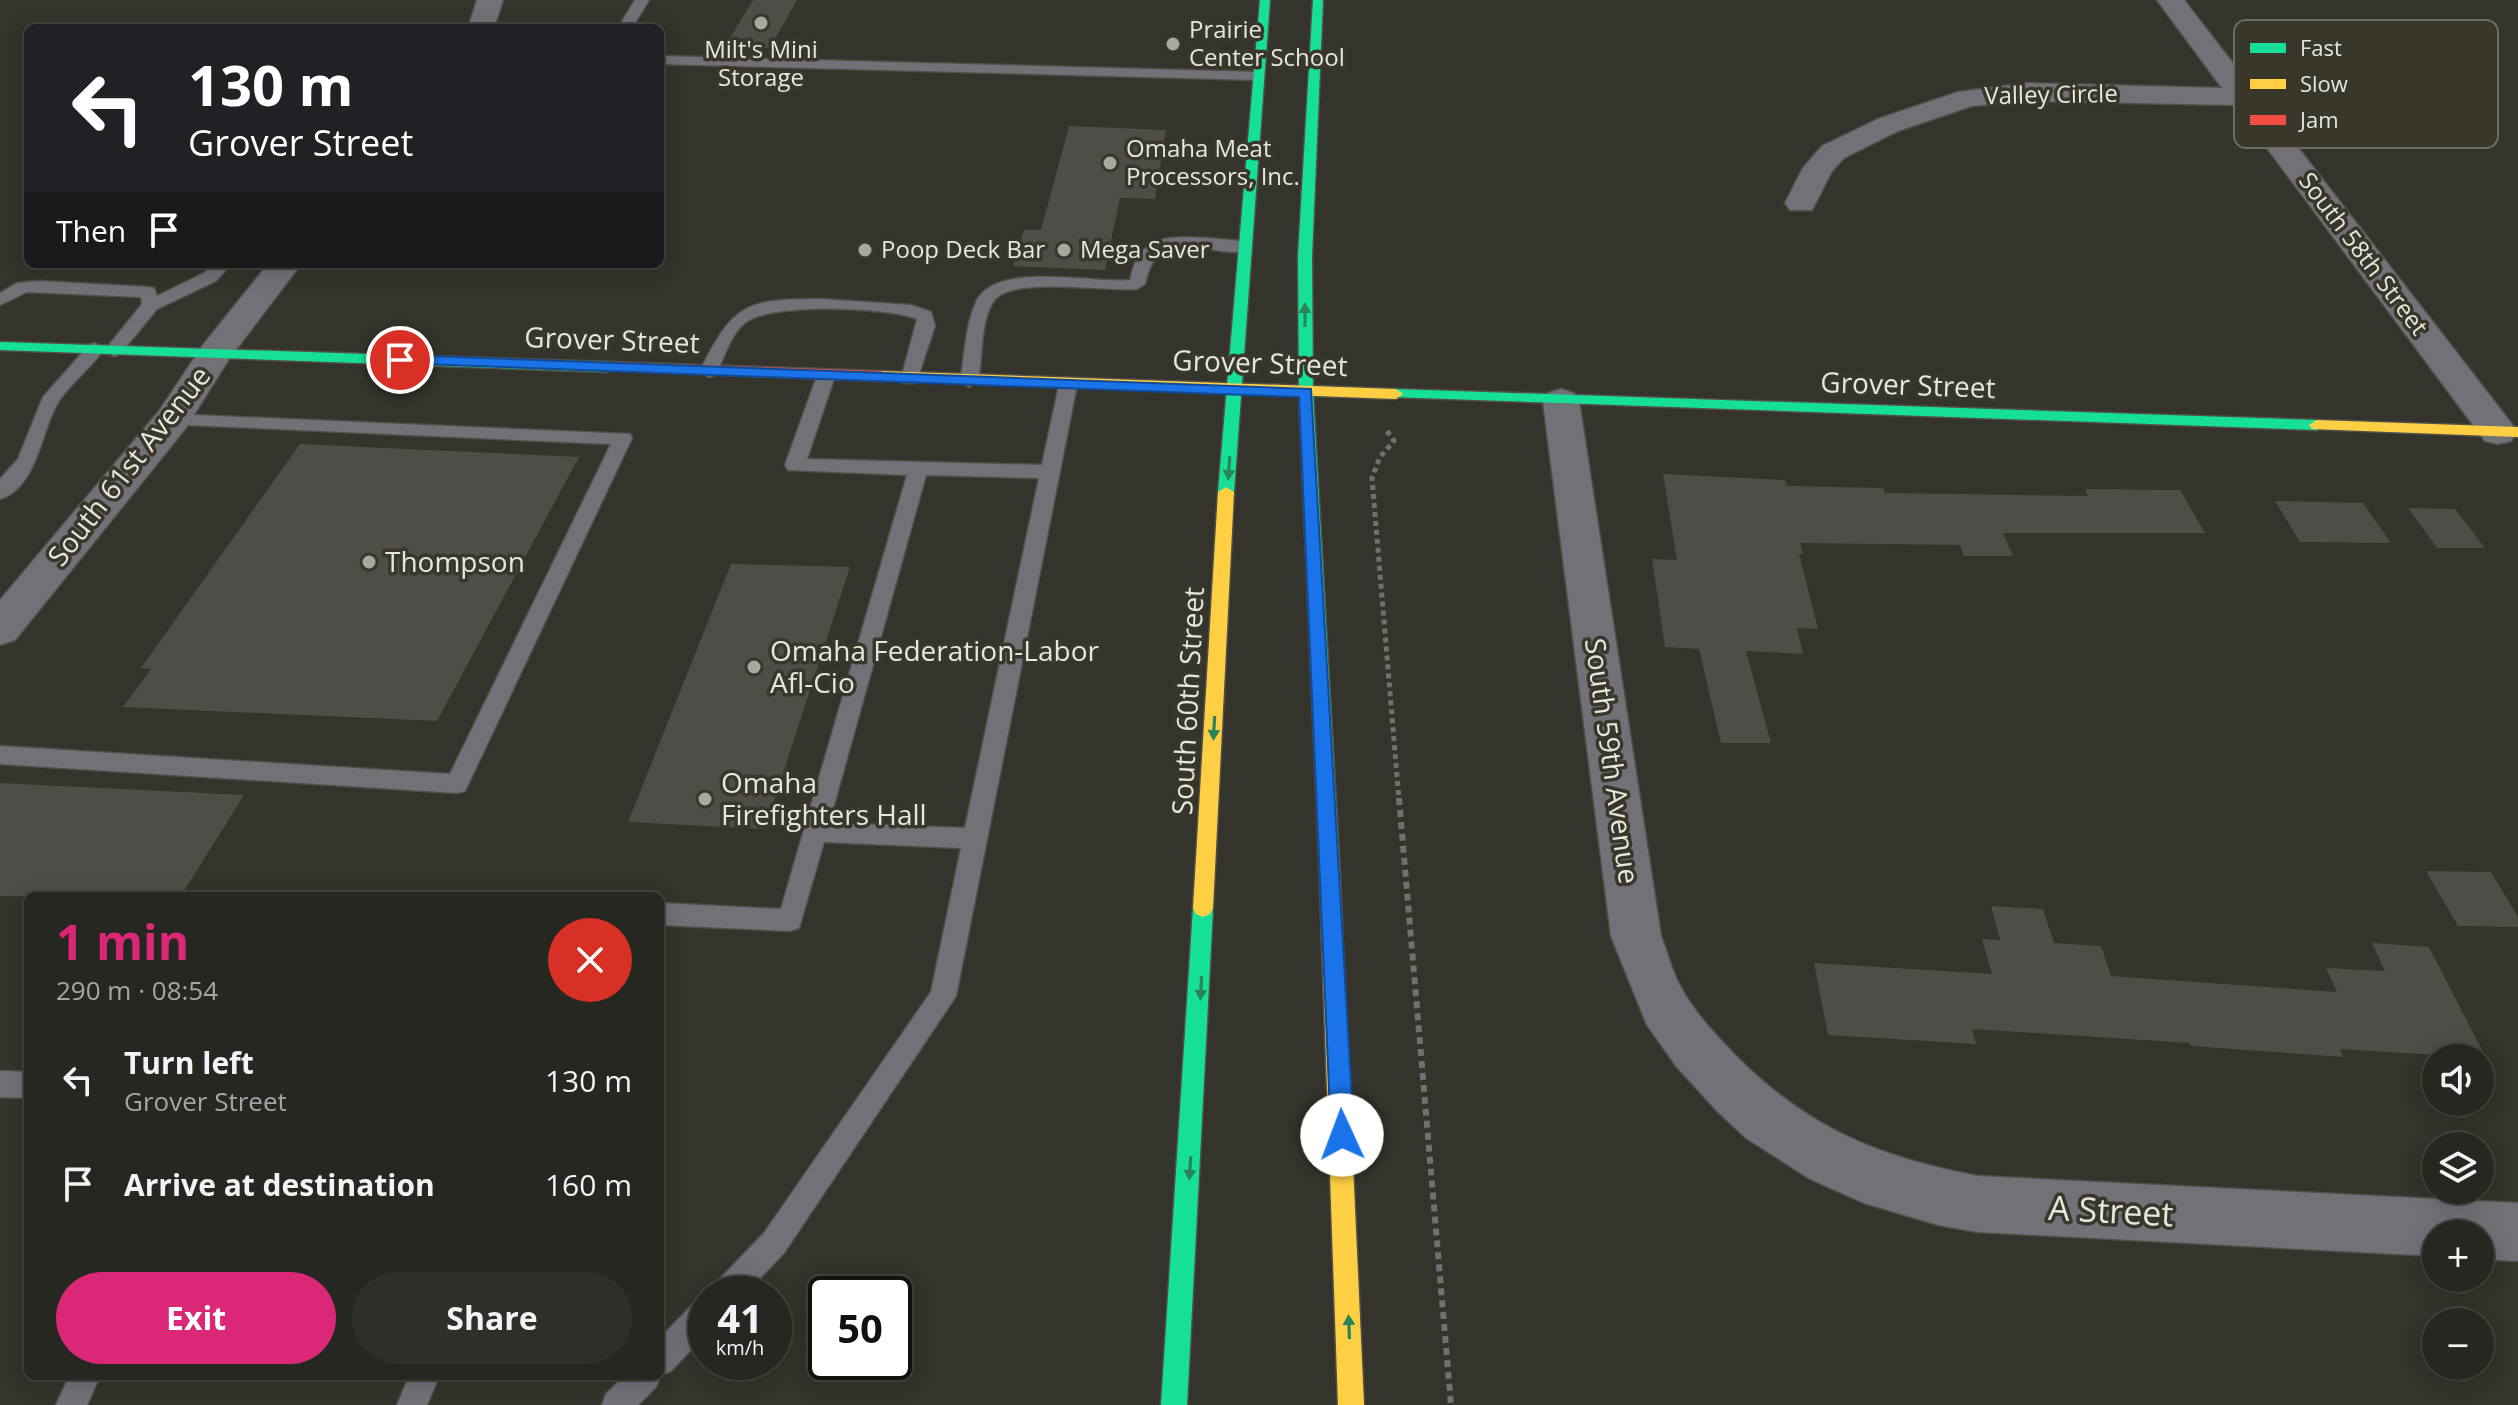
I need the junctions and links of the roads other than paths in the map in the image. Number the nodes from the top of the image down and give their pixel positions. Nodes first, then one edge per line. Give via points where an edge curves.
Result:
1 (490, 0) edge
2 (642, 0) edge
3 (1265, 0) edge
4 (1296, 0) edge
5 (1318, 0) edge
6 (2170, 0) edge
7 (482, 24) edge
8 (627, 24) edge
9 (1316, 36) junction
10 (664, 60) edge
11 (1257, 76) junction
12 (2234, 83) edge
13 (2234, 97) edge
14 (2285, 148) edge
15 (1801, 203) dead end
16 (1242, 246) junction
17 (219, 268) edge
18 (282, 268) edge
19 (0, 300) edge
20 (151, 305) junction
21 (0, 346) edge
22 (95, 349) junction
23 (114, 350) junction
24 (215, 353) junction
25 (709, 371) junction
26 (826, 376) junction
27 (910, 379) junction
28 (969, 381) junction
29 (1068, 385) junction
30 (1234, 391) junction
31 (1306, 393) junction
32 (1561, 401) junction
33 (172, 420) junction
34 (2508, 432) edge
35 (918, 468) junction
36 (1051, 472) junction
37 (0, 492) edge
38 (5, 616) edge
39 (0, 755) edge
40 (816, 832) junction
41 (976, 839) junction
42 (664, 914) edge
43 (0, 1084) edge
44 (24, 1085) edge
45 (1734, 1093) joint
46 (2518, 1232) edge
47 (742, 1276) edge
48 (688, 1331) edge
49 (664, 1356) edge
50 (83, 1380) edge
51 (422, 1380) edge
52 (641, 1380) edge
53 (71, 1405) edge
54 (412, 1405) edge
55 (617, 1405) edge
56 (1174, 1405) edge
57 (1351, 1405) edge

1 - 7 street
2 - 8 lane
3 - 11 main road, South 60th Street
4 - 9 main road
5 - 9 main road
6 - 12 street, South 58th Street
31 -> 9 main road via 1305,256
10 - 11 lane
11 - 16 main road, South 60th Street
13 - 15 street, Valley Circle via 2027,92 1968,98 1888,125 1833,152 1818,168
14 - 34 street, South 58th Street
16 - 28 lane via 1168,242 1153,247 1144,256 1137,284 1126,287 1068,283 995,289 983,306
16 - 30 main road, South 60th Street
17 - 20 lane
18 - 24 street, South 61st Avenue
19 - 20 lane via 23,287 134,289 148,292
20 - 23 lane
21 - 22 main road, Grover Street
22 - 23 main road, Grover Street
22 - 37 lane via 49,401 27,461
23 - 24 main road, Grover Street
24 - 25 main road, Grover Street
24 - 33 street, South 61st Avenue
25 - 26 main road, Grover Street
25 - 27 lane via 730,329 752,309 777,305 911,310 925,316 926,326
26 - 27 main road, Grover Street
26 - 35 lane via 795,465
27 - 28 main road, Grover Street
28 - 29 main road, Grover Street
29 - 30 main road, Grover Street
29 - 36 lane
30 - 31 main road, Grover Street
30 -> 56 main road, South 60th Street
31 - 32 main road, Grover Street
57 -> 31 main road
32 - 34 main road, Grover Street
32 - 45 street, South 59th Avenue via 1636,936 1659,997
33 - 38 street, South 61st Avenue
33 - 39 lane via 623,438 457,784
35 - 36 lane
35 - 40 lane
36 - 41 lane
40 - 41 lane
40 - 42 lane via 790,920
41 - 47 lane via 943,996 774,1243
43 - 44 lane
45 - 46 street, A Street via 1795,1141 1859,1175 1927,1196 1994,1205
48 - 49 lane
50 - 53 lane
51 - 54 lane
52 - 55 lane

